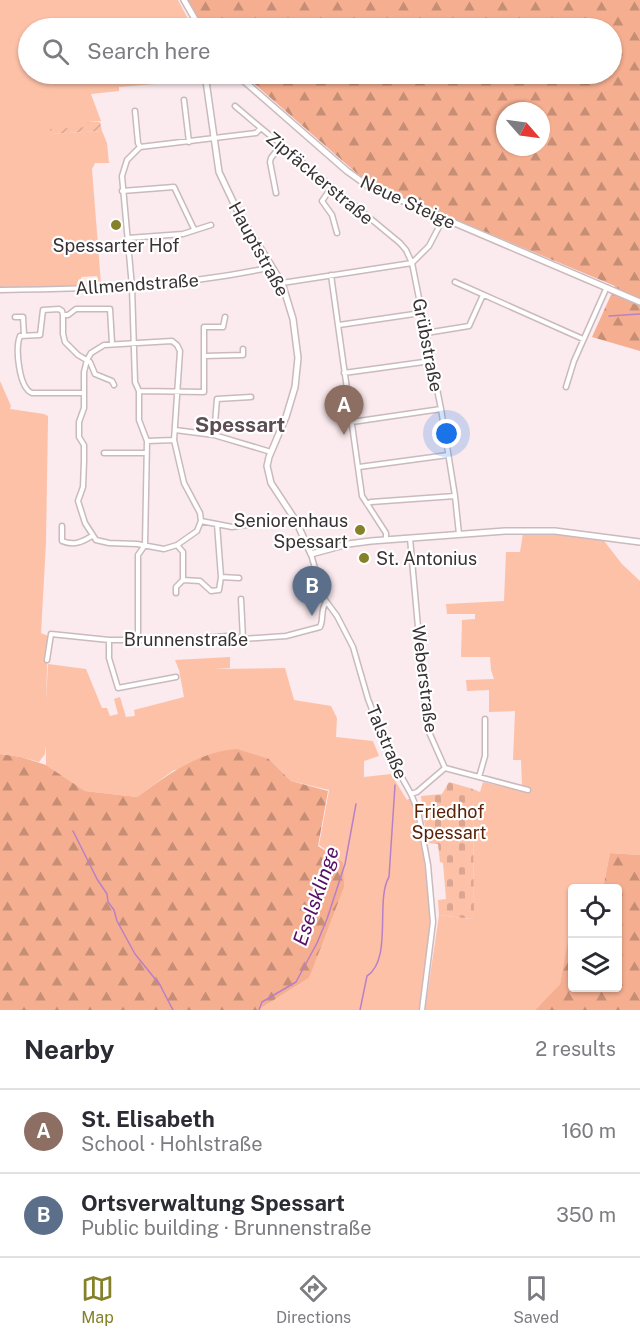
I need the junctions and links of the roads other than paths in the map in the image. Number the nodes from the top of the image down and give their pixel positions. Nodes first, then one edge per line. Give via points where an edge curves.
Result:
1 (184, 0) edge
2 (194, 18) edge
3 (206, 84) edge
4 (248, 84) edge
5 (184, 100) dead end
6 (235, 106) dead end
7 (135, 111) dead end
8 (261, 128) junction
9 (214, 139) junction
10 (189, 142) junction
11 (281, 145) junction
12 (141, 147) junction
13 (331, 188) junction
14 (122, 191) junction
15 (276, 193) dead end
16 (443, 219) junction
17 (211, 225) dead end
18 (194, 229) junction
19 (337, 233) dead end
20 (128, 238) junction
21 (412, 263) junction
22 (273, 267) junction
23 (331, 275) junction
24 (455, 282) dead end
25 (282, 283) junction
26 (132, 288) junction
27 (606, 289) junction
28 (0, 290) edge
29 (483, 295) junction
30 (640, 302) edge
31 (421, 313) junction
32 (63, 315) junction
33 (15, 317) dead end
34 (225, 317) dead end
35 (339, 325) junction
36 (426, 333) junction
37 (24, 335) junction
38 (583, 339) junction
39 (112, 343) junction
40 (135, 344) junction
41 (243, 349) dead end
42 (204, 356) junction
43 (87, 360) junction
44 (431, 361) junction
45 (344, 373) junction
46 (114, 385) dead end
47 (566, 387) dead end
48 (139, 391) junction
49 (176, 391) junction
50 (84, 393) junction
51 (251, 397) dead end
52 (441, 410) junction
53 (352, 422) junction
54 (175, 430) junction
55 (214, 435) junction
56 (174, 440) junction
57 (147, 441) junction
58 (271, 452) junction
59 (104, 453) dead end
60 (146, 453) junction
61 (448, 455) junction
62 (359, 467) junction
63 (455, 496) junction
64 (367, 504) junction
65 (201, 521) junction
66 (217, 524) junction
67 (253, 524) dead end
68 (62, 526) dead end
69 (459, 534) junction
70 (92, 535) junction
71 (410, 538) junction
72 (386, 540) junction
73 (640, 542) edge
74 (145, 545) junction
75 (177, 545) junction
76 (311, 554) junction
77 (220, 577) junction
78 (239, 578) dead end
79 (183, 580) junction
80 (176, 593) dead end
81 (241, 599) dead end
82 (326, 602) junction
83 (138, 639) junction
84 (243, 639) junction
85 (109, 640) junction
86 (47, 660) dead end
87 (176, 677) dead end
88 (485, 719) dead end
89 (445, 768) junction
90 (479, 777) junction
91 (528, 790) dead end
92 (411, 794) junction
93 (422, 1010) edge

1 - 2 street
3 - 9 street, Hauptstraße
4 - 16 street, Neue Steige via 357,179
5 - 10 street
6 - 8 street
7 - 12 street
8 - 9 street, Zipfäckerstraße via 256,133
8 - 11 street, Zipfäckerstraße
9 - 10 street, Zipfäckerstraße
9 - 22 street, Hauptstraße via 226,189
10 - 12 street, Zipfäckerstraße
11 - 13 street, Zipfäckerstraße
11 - 15 street via 270,162
12 - 14 street via 123,167
13 - 19 street via 322,201 332,215
13 - 21 street, Zipfäckerstraße via 400,243
14 - 18 street via 174,187
14 - 20 street
16 - 21 street via 429,246
16 - 27 street, Neue Steige
17 - 18 street
18 - 20 street via 183,234
20 - 26 street
21 - 23 street
21 - 31 street, Grübstraße
22 - 25 street, Hauptstraße
22 - 26 street, Allmendstraße
23 - 25 street
23 - 35 street
24 - 29 street
25 - 58 street, Hauptstraße via 297,339 297,366 286,417
26 - 28 street, Allmendstraße
26 - 40 street
27 - 30 street, Neue Steige
27 - 38 street
29 - 36 street via 469,326
29 - 38 street
31 - 35 street
31 - 36 street, Grübstraße
32 - 37 street via 59,309 43,310 40,335
32 - 39 street via 76,309 110,309
32 - 43 street via 65,342
33 - 37 street via 23,317
34 - 42 street via 223,327 204,327
35 - 45 street
36 - 44 street, Grübstraße
37 - 50 street via 18,340 18,359 27,391
38 - 47 street
39 - 40 street
39 - 43 street via 97,348
40 - 48 street via 135,382
40 - 49 street via 172,341 177,345 180,370
41 - 42 street via 243,355
42 - 49 street via 204,392
43 - 46 street via 95,374
43 - 50 street
44 - 45 street
44 - 52 street, Grübstraße
45 - 53 street
48 - 49 street
48 - 57 street via 139,420
49 - 54 street
50 - 70 street via 79,422 79,437 84,445 83,487 78,501
51 - 55 street via 217,399
52 - 53 street
52 - 61 street, Grübstraße
53 - 62 street
54 - 55 street
54 - 56 street
55 - 58 street
56 - 57 street
56 - 65 street via 184,483
57 - 60 street
58 - 76 street, Hauptstraße via 268,478 296,520
59 - 60 street
60 - 74 street
61 - 62 street
61 - 63 street, Grübstraße
62 - 64 street via 362,496
63 - 64 street
63 - 69 street, Grübstraße
64 - 72 street via 386,533
65 - 66 street
65 - 75 street via 194,534
66 - 67 street
66 - 77 street
68 - 70 street via 62,541 67,543 81,543
69 - 71 street
69 - 73 street via 579,533
70 - 74 street via 102,542
71 - 72 street
71 - 89 street, Weberstraße via 426,716
72 - 76 street via 348,544
74 - 75 street via 164,549
74 - 83 street via 138,555
75 - 79 street via 183,552
76 - 82 street, Talstraße
77 - 78 street
77 - 79 street via 218,591 211,591 200,581
79 - 80 street
81 - 84 street
82 - 84 street, Brunnenstraße via 320,627 286,636
82 - 92 street, Talstraße via 353,647 390,756
83 - 84 street, Brunnenstraße
83 - 85 street, Brunnenstraße
85 - 86 street, Brunnenstraße via 51,634
85 - 87 street via 109,658 118,688
88 - 90 street via 485,756
89 - 90 street
89 - 92 street
90 - 91 street
92 - 93 street, Talstraße via 428,865 433,922

